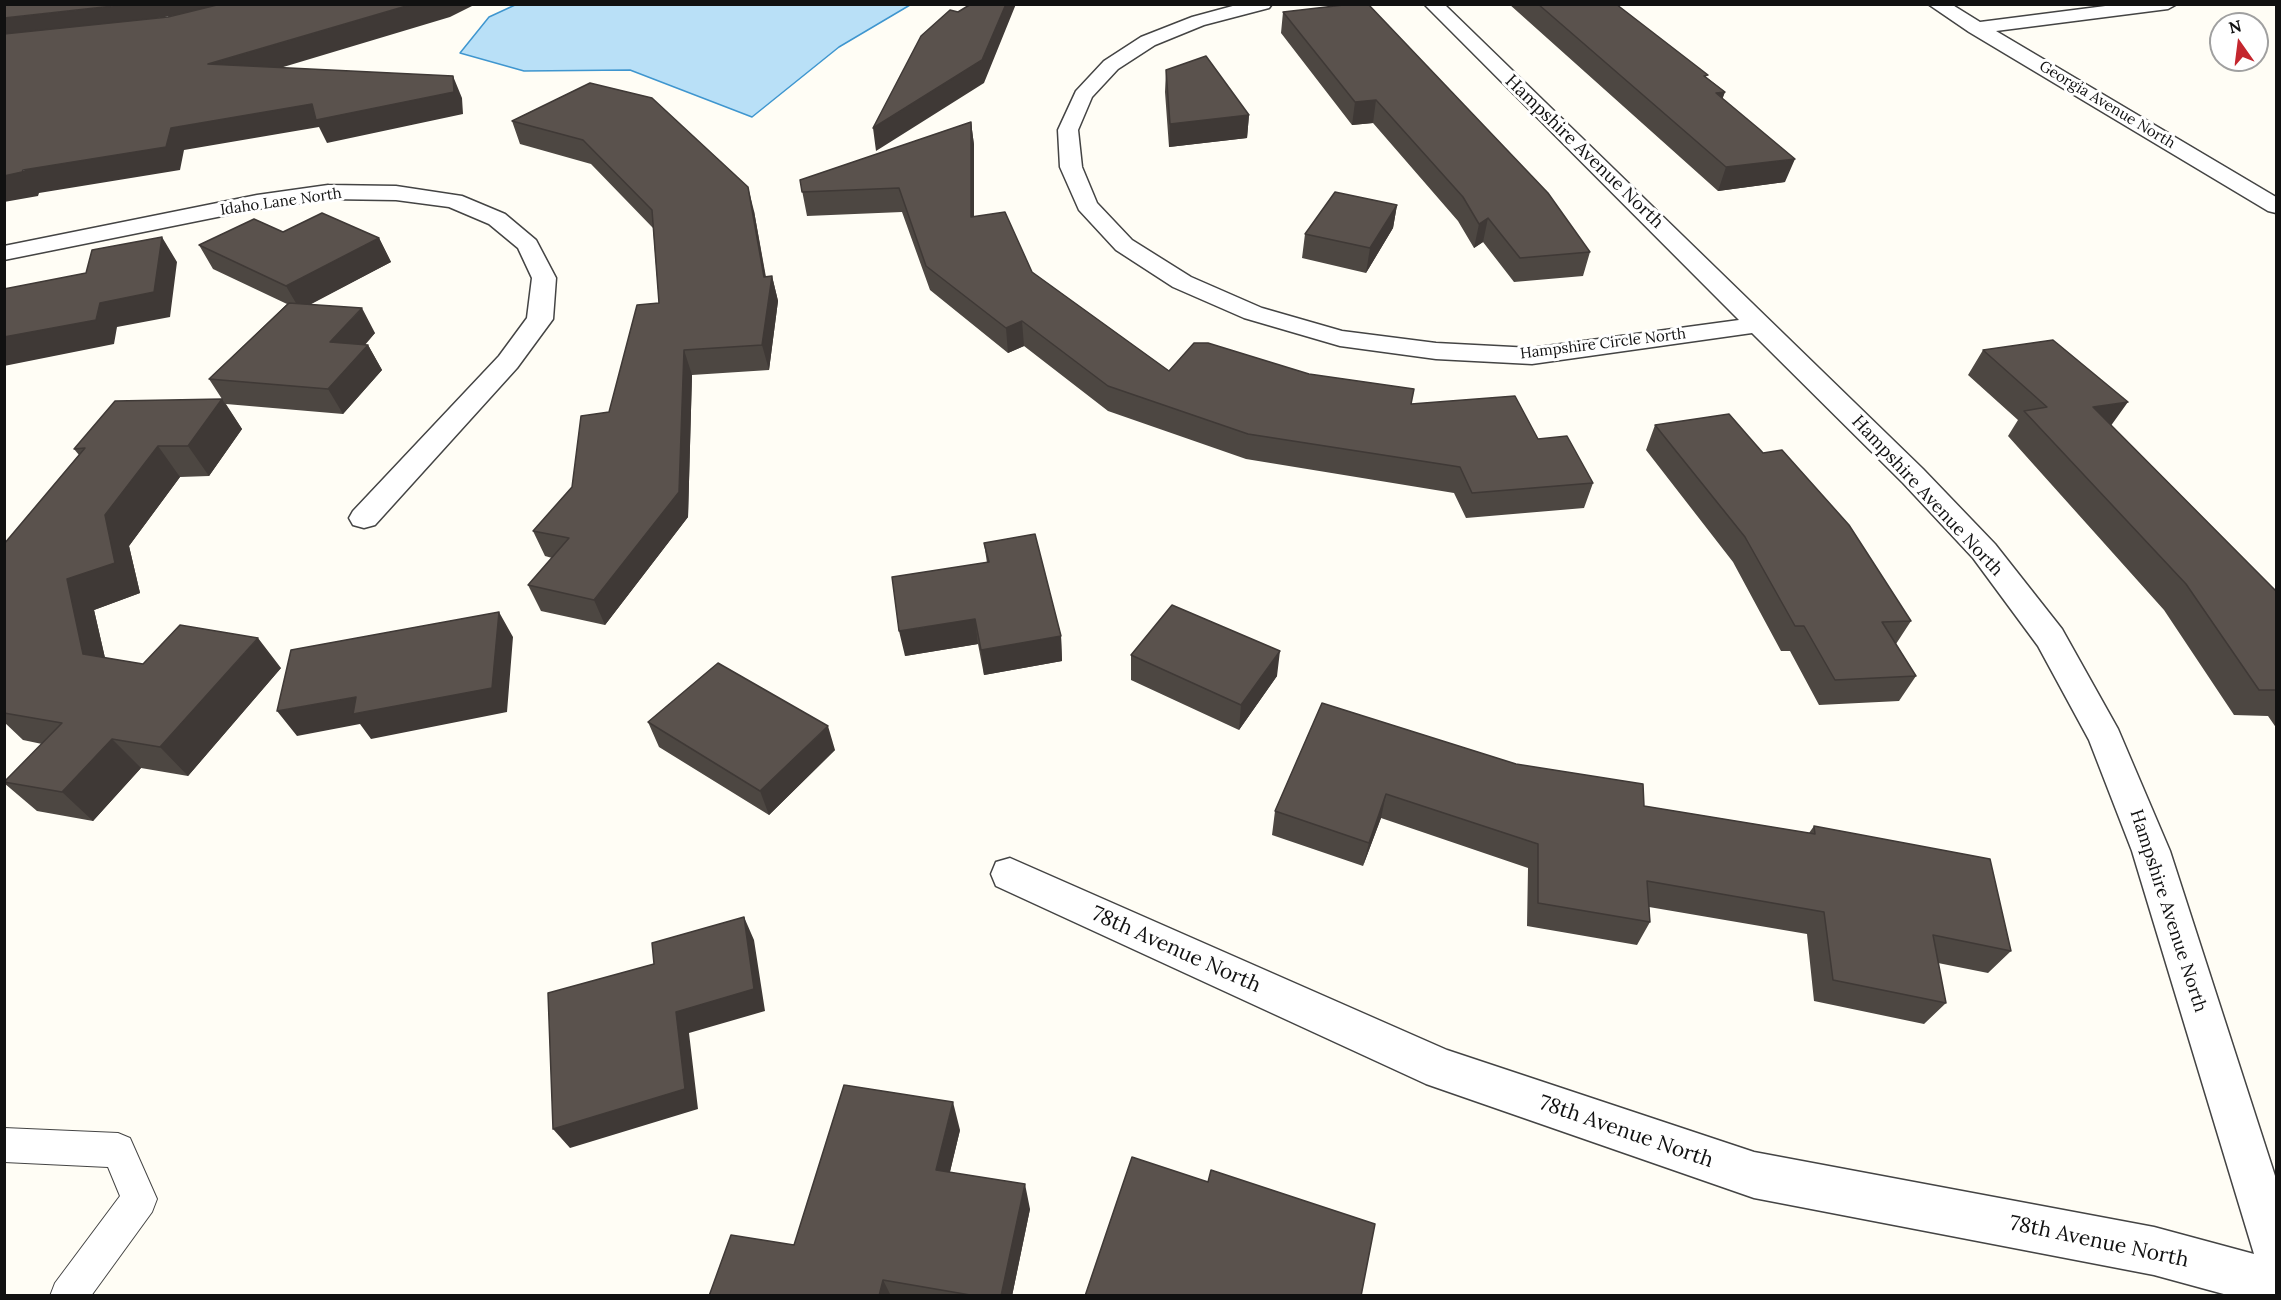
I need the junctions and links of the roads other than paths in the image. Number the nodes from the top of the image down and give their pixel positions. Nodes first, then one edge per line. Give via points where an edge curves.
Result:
1 (1263, 4) edge
2 (1433, 4) edge
3 (1937, 4) edge
4 (2168, 4) edge
5 (1976, 28) junction
6 (2277, 206) edge
7 (4, 253) edge
8 (1760, 324) junction
9 (364, 518) dead end
10 (1010, 874) dead end
11 (4, 1145) edge
12 (2277, 1250) edge
13 (2277, 1284) edge
14 (68, 1296) edge

1 - 8 street, Hampshire Circle North via 1198,21 1149,41 1111,65 1083,95 1068,130 1071,167 1087,205 1124,245 1182,282 1253,313 1340,338 1436,351 1532,356
2 - 8 street, Hampshire Avenue North
3 - 5 street, Georgia Avenue North
4 - 5 street
5 - 6 street, Georgia Avenue North
7 - 9 street, Idaho Lane North via 257,202 328,192 396,193 454,201 497,219 528,245 544,278 540,319 508,362
8 - 12 street, Hampshire Avenue North via 1984,551 2050,638 2106,738 2151,851
10 - 13 street, 78th Avenue North via 1441,1069 1754,1175 2154,1251
11 - 14 lane via 118,1150 139,1199

